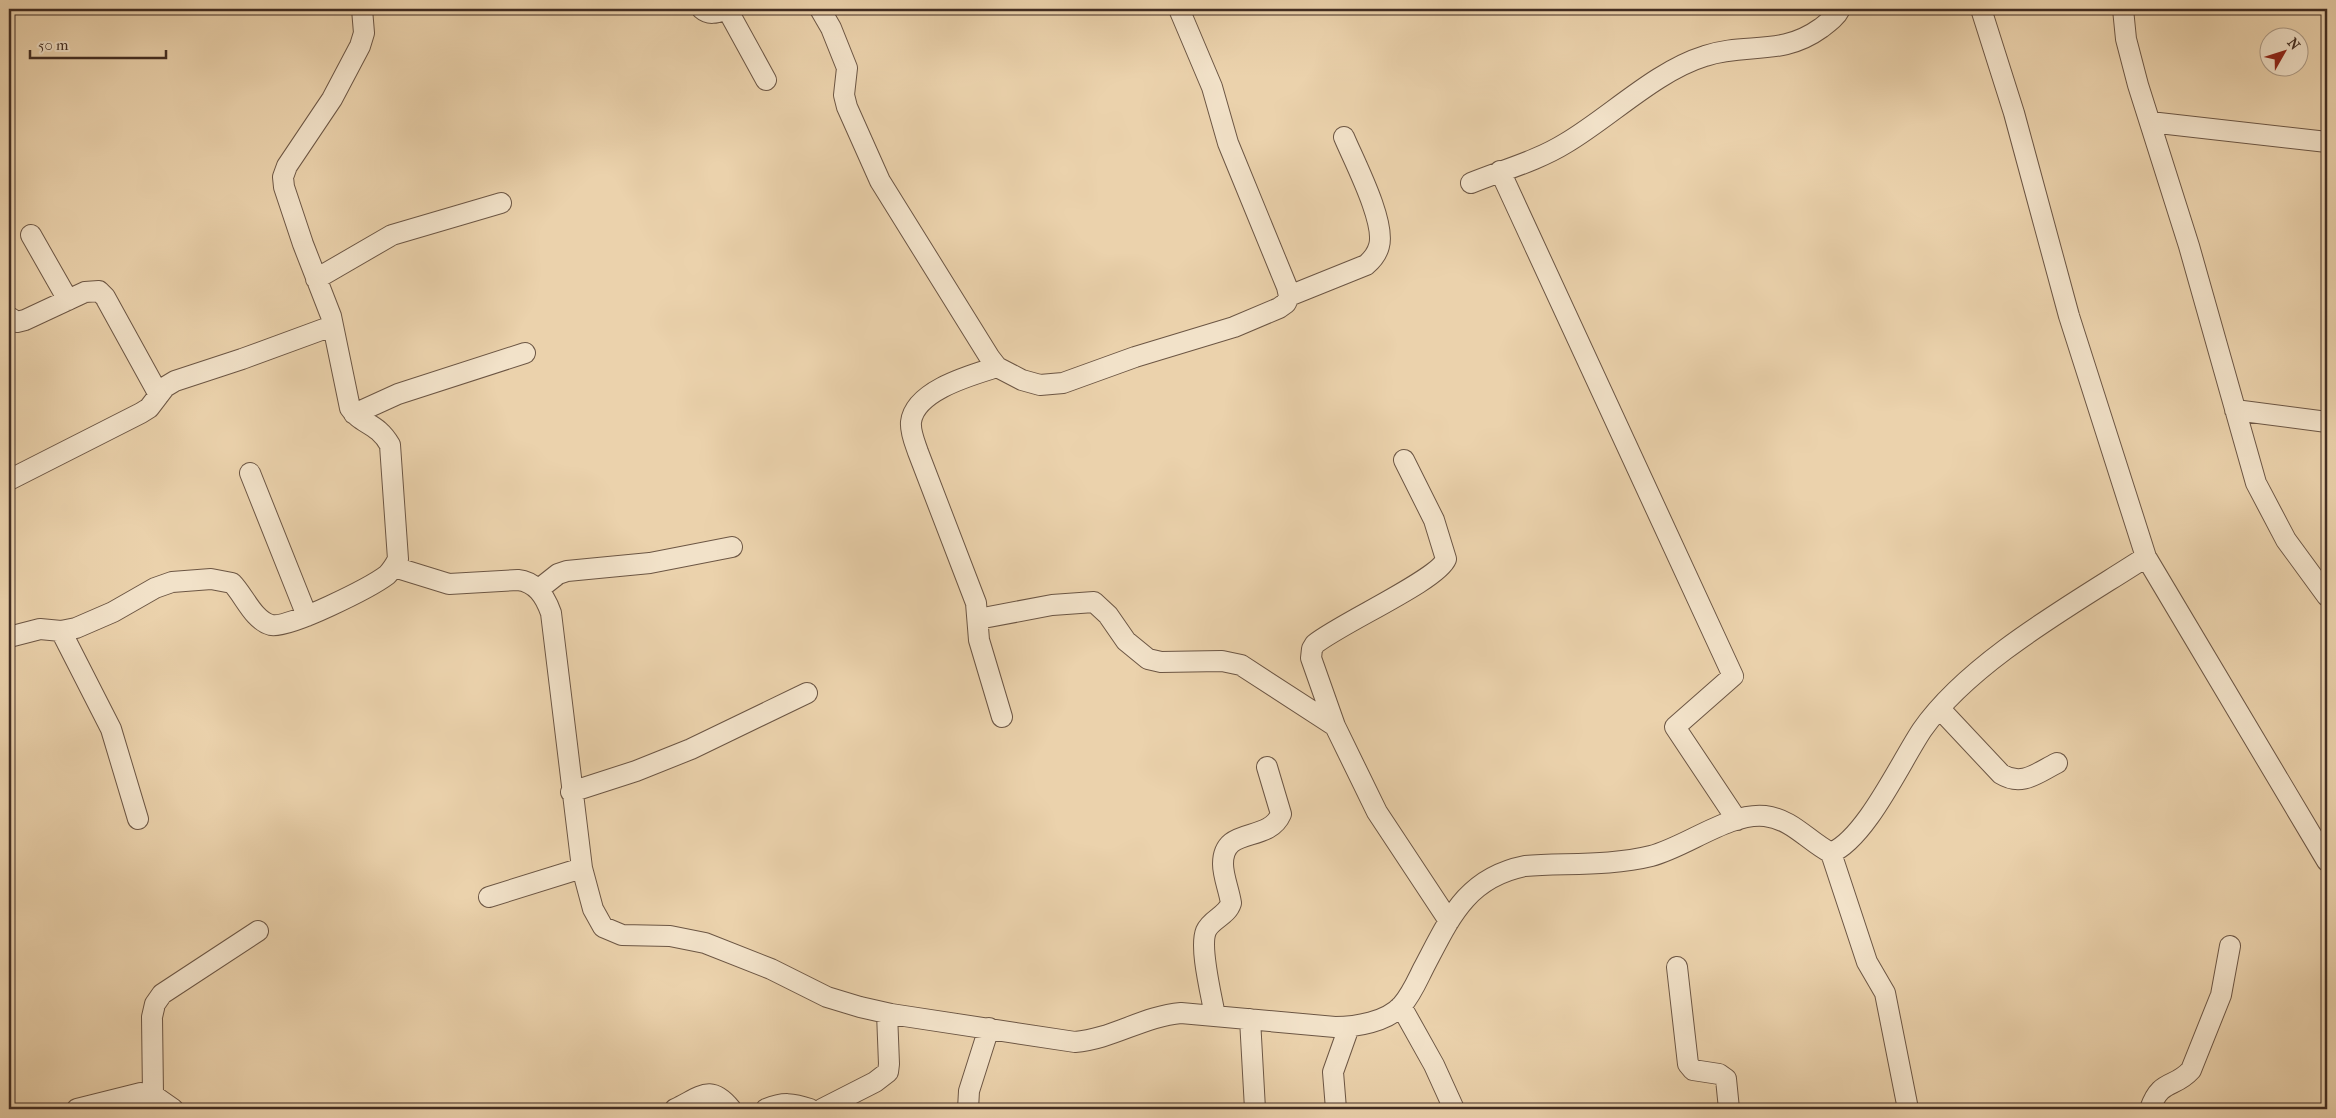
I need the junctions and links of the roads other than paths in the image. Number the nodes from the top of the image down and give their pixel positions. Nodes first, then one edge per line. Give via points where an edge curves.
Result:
1 (362, 9) edge
2 (702, 9) edge
3 (727, 9) edge
4 (1179, 9) edge
5 (1840, 9) edge
6 (1981, 9) edge
7 (2123, 9) edge
8 (823, 10) edge
9 (766, 80) dead end
10 (2150, 122) junction
11 (1344, 137) dead end
12 (2327, 142) edge
13 (1500, 171) junction
14 (1471, 183) dead end
15 (501, 203) dead end
16 (31, 235) dead end
17 (316, 279) junction
18 (1289, 296) junction
19 (68, 300) junction
20 (9, 317) edge
21 (332, 326) junction
22 (525, 353) dead end
23 (997, 367) junction
24 (159, 395) junction
25 (2235, 410) junction
26 (354, 414) junction
27 (2327, 422) edge
28 (1404, 460) dead end
29 (250, 473) dead end
30 (9, 480) edge
31 (732, 547) dead end
32 (2146, 558) junction
33 (394, 567) junction
34 (539, 590) junction
35 (2327, 596) edge
36 (307, 616) junction
37 (978, 619) junction
38 (61, 631) junction
39 (9, 637) edge
40 (807, 693) dead end
41 (1940, 709) junction
42 (1002, 716) dead end
43 (1335, 726) junction
44 (2057, 763) dead end
45 (1268, 767) dead end
46 (571, 792) junction
47 (138, 818) dead end
48 (1737, 820) junction
49 (1831, 853) junction
50 (2327, 861) edge
51 (582, 868) junction
52 (489, 897) dead end
53 (1449, 920) junction
54 (258, 931) dead end
55 (2230, 946) dead end
56 (1677, 967) dead end
57 (1401, 1006) junction
58 (887, 1013) junction
59 (1216, 1016) junction
60 (1250, 1019) junction
61 (1349, 1027) junction
62 (988, 1028) junction
63 (154, 1095) junction
64 (77, 1109) edge
65 (173, 1109) edge
66 (675, 1109) edge
67 (731, 1109) edge
68 (766, 1109) edge
69 (810, 1109) edge
70 (822, 1109) edge
71 (968, 1109) edge
72 (1255, 1109) edge
73 (1336, 1109) edge
74 (1454, 1109) edge
75 (1730, 1109) edge
76 (1908, 1109) edge
77 (2150, 1109) edge

1 - 17 street via 364,33 360,46 332,99 283,177
2 - 3 street via 714,13
3 - 9 street
4 - 18 street via 1212,87 1228,143 1279,264
5 - 13 street via 1816,32 1792,43 1774,48 1722,51 1679,67 1567,143
6 - 32 street via 2014,113 2069,316
7 - 10 street via 2126,39
8 - 23 street via 847,68 844,95 847,107 880,181
10 - 12 street
10 - 25 street
11 - 18 street via 1372,203 1380,229 1380,246 1366,265
13 - 14 street
13 - 48 street via 1733,676 1675,728
15 - 17 street via 392,236
16 - 19 street
17 - 21 street
18 - 23 street via 1279,308 1234,327 1063,383 1040,385
19 - 20 street via 24,320 17,322
19 - 24 street via 93,290 105,297
21 - 24 street via 176,381
21 - 26 street via 344,385
22 - 26 street via 398,394
23 - 37 street via 944,386 918,406 911,422 912,434 976,603
24 - 30 street via 141,413
25 - 27 street
25 - 35 street via 2256,483 2286,540
26 - 33 street via 384,433 390,445 398,559
28 - 43 street via 1434,520 1446,559 1443,567 1433,575 1315,644 1311,658
29 - 36 street
31 - 34 street via 650,563 567,571 558,574
32 - 41 street via 2037,628 1957,690
32 - 50 street
33 - 34 street via 448,584 518,580 528,581
33 - 36 street via 387,575
34 - 46 street via 551,613
36 - 38 street via 271,625 260,619 232,583 211,579 172,582 113,612
37 - 42 street via 979,640
37 - 43 street via 1058,604 1094,602 1108,615 1126,641 1148,658 1161,662 1222,661 1241,665
38 - 39 street via 40,630
38 - 47 street via 111,729
40 - 46 street via 691,749
41 - 44 street via 2001,774 2011,780 2023,780
41 - 49 street via 1923,729 1864,824 1845,845
43 - 53 street via 1377,812
45 - 59 street via 1281,814 1268,830 1228,844 1223,864 1231,903 1209,926 1204,939
46 - 51 street
48 - 49 street via 1765,816 1782,820
48 - 53 street via 1669,851 1649,856 1507,870 1486,879 1472,890
49 - 76 street via 1864,955 1885,993
51 - 52 street
51 - 58 street via 597,920 614,933 690,938 771,969 828,996
53 - 57 street
54 - 63 street via 162,994 154,1004
55 - 77 street via 2221,995 2191,1070 2155,1094
56 - 75 street via 1688,1064 1693,1070 1719,1074 1726,1079
57 - 61 street via 1388,1016
57 - 74 street
58 - 62 street
58 - 70 street via 888,1072
59 - 60 street
59 - 62 street via 1169,1014 1107,1036 1075,1042
60 - 61 street
60 - 72 street
61 - 73 street via 1333,1072
62 - 71 street via 969,1091
63 - 64 street via 141,1093
63 - 65 street
66 - 67 street via 711,1094 718,1095
68 - 69 street via 792,1103

